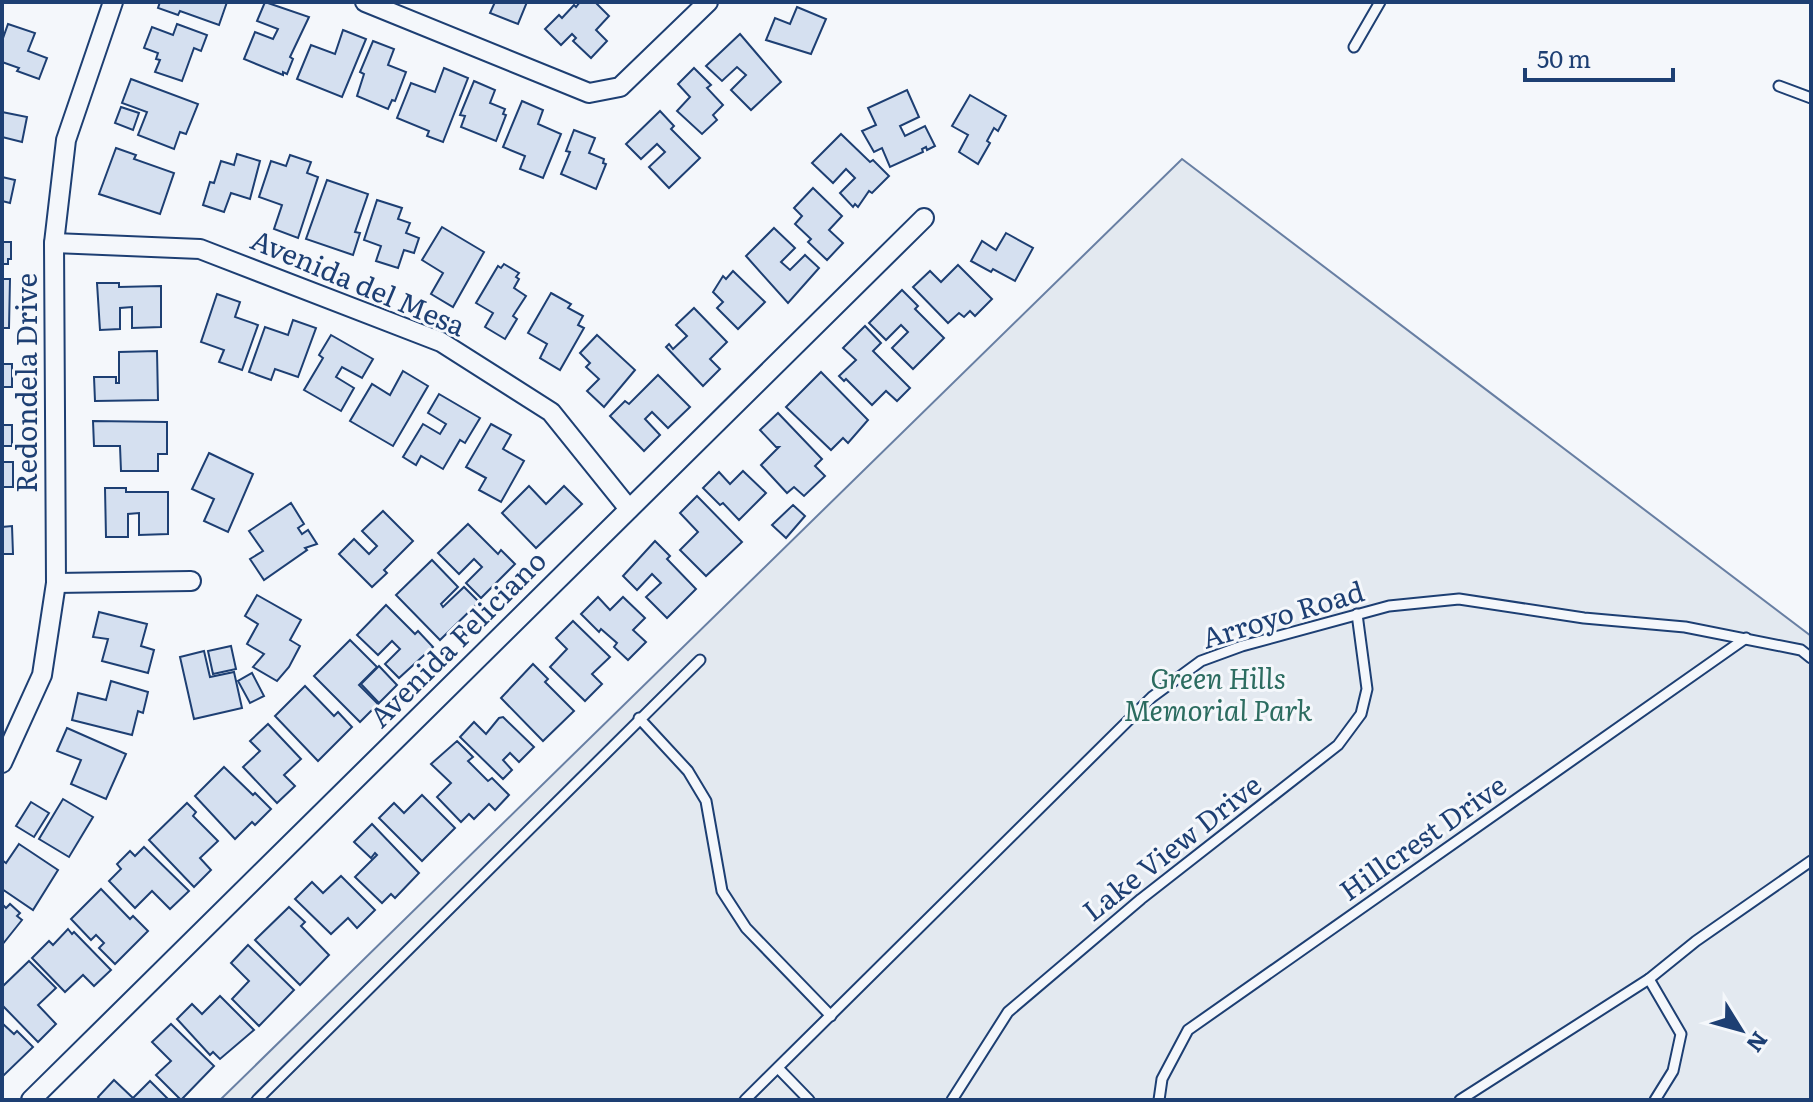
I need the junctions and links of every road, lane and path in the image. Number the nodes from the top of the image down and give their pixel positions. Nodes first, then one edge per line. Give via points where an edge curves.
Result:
1 (113, 2) edge
2 (365, 2) edge
3 (708, 2) edge
4 (1380, 2) edge
5 (404, 9) edge
6 (1354, 47) dead end
7 (1779, 86) dead end
8 (1811, 98) edge
9 (924, 218) dead end
10 (54, 243) junction
11 (629, 509) junction
12 (191, 581) dead end
13 (56, 583) junction
14 (1357, 614) junction
15 (1746, 638) junction
16 (1811, 658) edge
17 (700, 660) dead end
18 (639, 718) junction
19 (2, 763) edge
20 (1811, 861) edge
21 (1649, 979) junction
22 (831, 1016) junction
23 (778, 1068) junction
24 (31, 1100) edge
25 (257, 1100) edge
26 (745, 1100) edge
27 (809, 1100) edge
28 (952, 1100) edge
29 (1159, 1100) edge
30 (1460, 1100) edge
31 (1655, 1100) edge

1 - 10 street, Redondela Drive via 66,140
2 - 5 street
3 - 5 street via 620,87 589,93
4 - 6 lane
7 - 8 lane
9 - 11 street, Avenida Feliciano
10 - 11 street, Avenida del Mesa via 200,249 441,342 551,412
10 - 13 street, Redondela Drive
11 - 24 street, Avenida Feliciano
12 - 13 street
13 - 19 street, Redondela Drive via 42,675
14 - 15 lane, Arroyo Road via 1459,599
14 - 22 lane, Arroyo Road via 1201,661 1152,697
14 - 28 lane, Lake View Drive via 1367,689 1361,714 1338,745 1141,899 1008,1012
15 - 16 lane, Arroyo Road via 1801,650
15 - 29 lane, Hillcrest Drive via 1188,1030 1162,1079
17 - 18 lane
18 - 22 lane via 688,771 706,801 722,891 730,904 746,928
18 - 25 lane
20 - 21 lane
21 - 30 lane
21 - 31 lane via 1681,1034 1673,1071
22 - 23 lane, Arroyo Road
23 - 26 lane, Arroyo Road
23 - 27 lane

